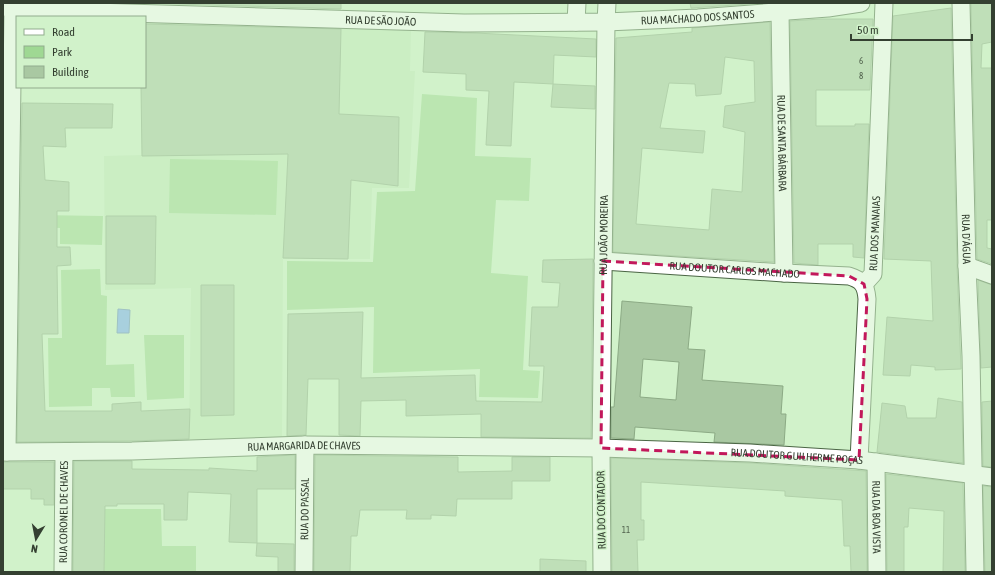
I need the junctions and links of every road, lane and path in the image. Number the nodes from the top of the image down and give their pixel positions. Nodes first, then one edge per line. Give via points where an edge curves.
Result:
1 (577, 3) edge
2 (607, 3) edge
3 (861, 3) edge
4 (884, 3) edge
5 (961, 3) edge
6 (8, 8) edge
7 (157, 8) edge
8 (748, 9) edge
9 (780, 12) junction
10 (576, 22) junction
11 (606, 22) junction
12 (603, 261) junction
13 (967, 266) junction
14 (784, 274) junction
15 (992, 275) edge
16 (864, 284) junction
17 (305, 446) junction
18 (601, 448) junction
19 (5, 452) edge
20 (64, 452) junction
21 (859, 460) junction
22 (876, 462) junction
23 (974, 475) junction
24 (992, 477) edge
25 (63, 572) edge
26 (304, 572) edge
27 (602, 572) edge
28 (877, 572) edge
29 (975, 572) edge

1 - 10 street
2 - 11 street, RUA JOÃO MOREIRA
3 - 9 street, RUA MACHADO DOS SANTOS
4 - 16 street, RUA DOS MANAIAS via 873,274
5 - 13 street, RUA D'ÁGUA
6 - 7 street, RUA DE SÃO JOÃO via 93,12
6 - 19 street
7 - 10 street, RUA DE SÃO JOÃO via 464,23
8 - 9 street, RUA MACHADO DOS SANTOS
8 - 11 street, RUA MACHADO DOS SANTOS via 698,18
9 - 14 street, RUA DE SANTA BÁRBARA
10 - 11 street, RUA DE SÃO JOÃO
11 - 12 street, RUA JOÃO MOREIRA
12 - 14 street, RUA DOUTOR CARLOS MACHADO
12 - 18 street, RUA JOÃO MOREIRA
13 - 15 street
13 - 23 street, RUA D'ÁGUA
14 - 16 street, RUA DOUTOR CARLOS MACHADO via 849,276
16 - 21 street, RUA DOS MANAIAS via 866,299
17 - 18 street, RUA MARGARIDA DE CHAVES
17 - 20 street, RUA MARGARIDA DE CHAVES
17 - 26 street, RUA DO PASSAL
18 - 21 street, RUA DOUTOR GUILHERME POÇAS
18 - 27 street, RUA DO CONTADOR
19 - 20 street, RUA MARGARIDA DE CHAVES
20 - 25 street, RUA CORONEL DE CHAVES
21 - 22 street, RUA DOUTOR GUILHERME POÇAS
22 - 23 street, RUA DOUTOR GUILHERME POÇAS
22 - 28 street, RUA DA BOA VISTA
23 - 24 street, RUA DOUTOR GUILHERME POÇAS
23 - 29 street, RUA D'ÁGUA

